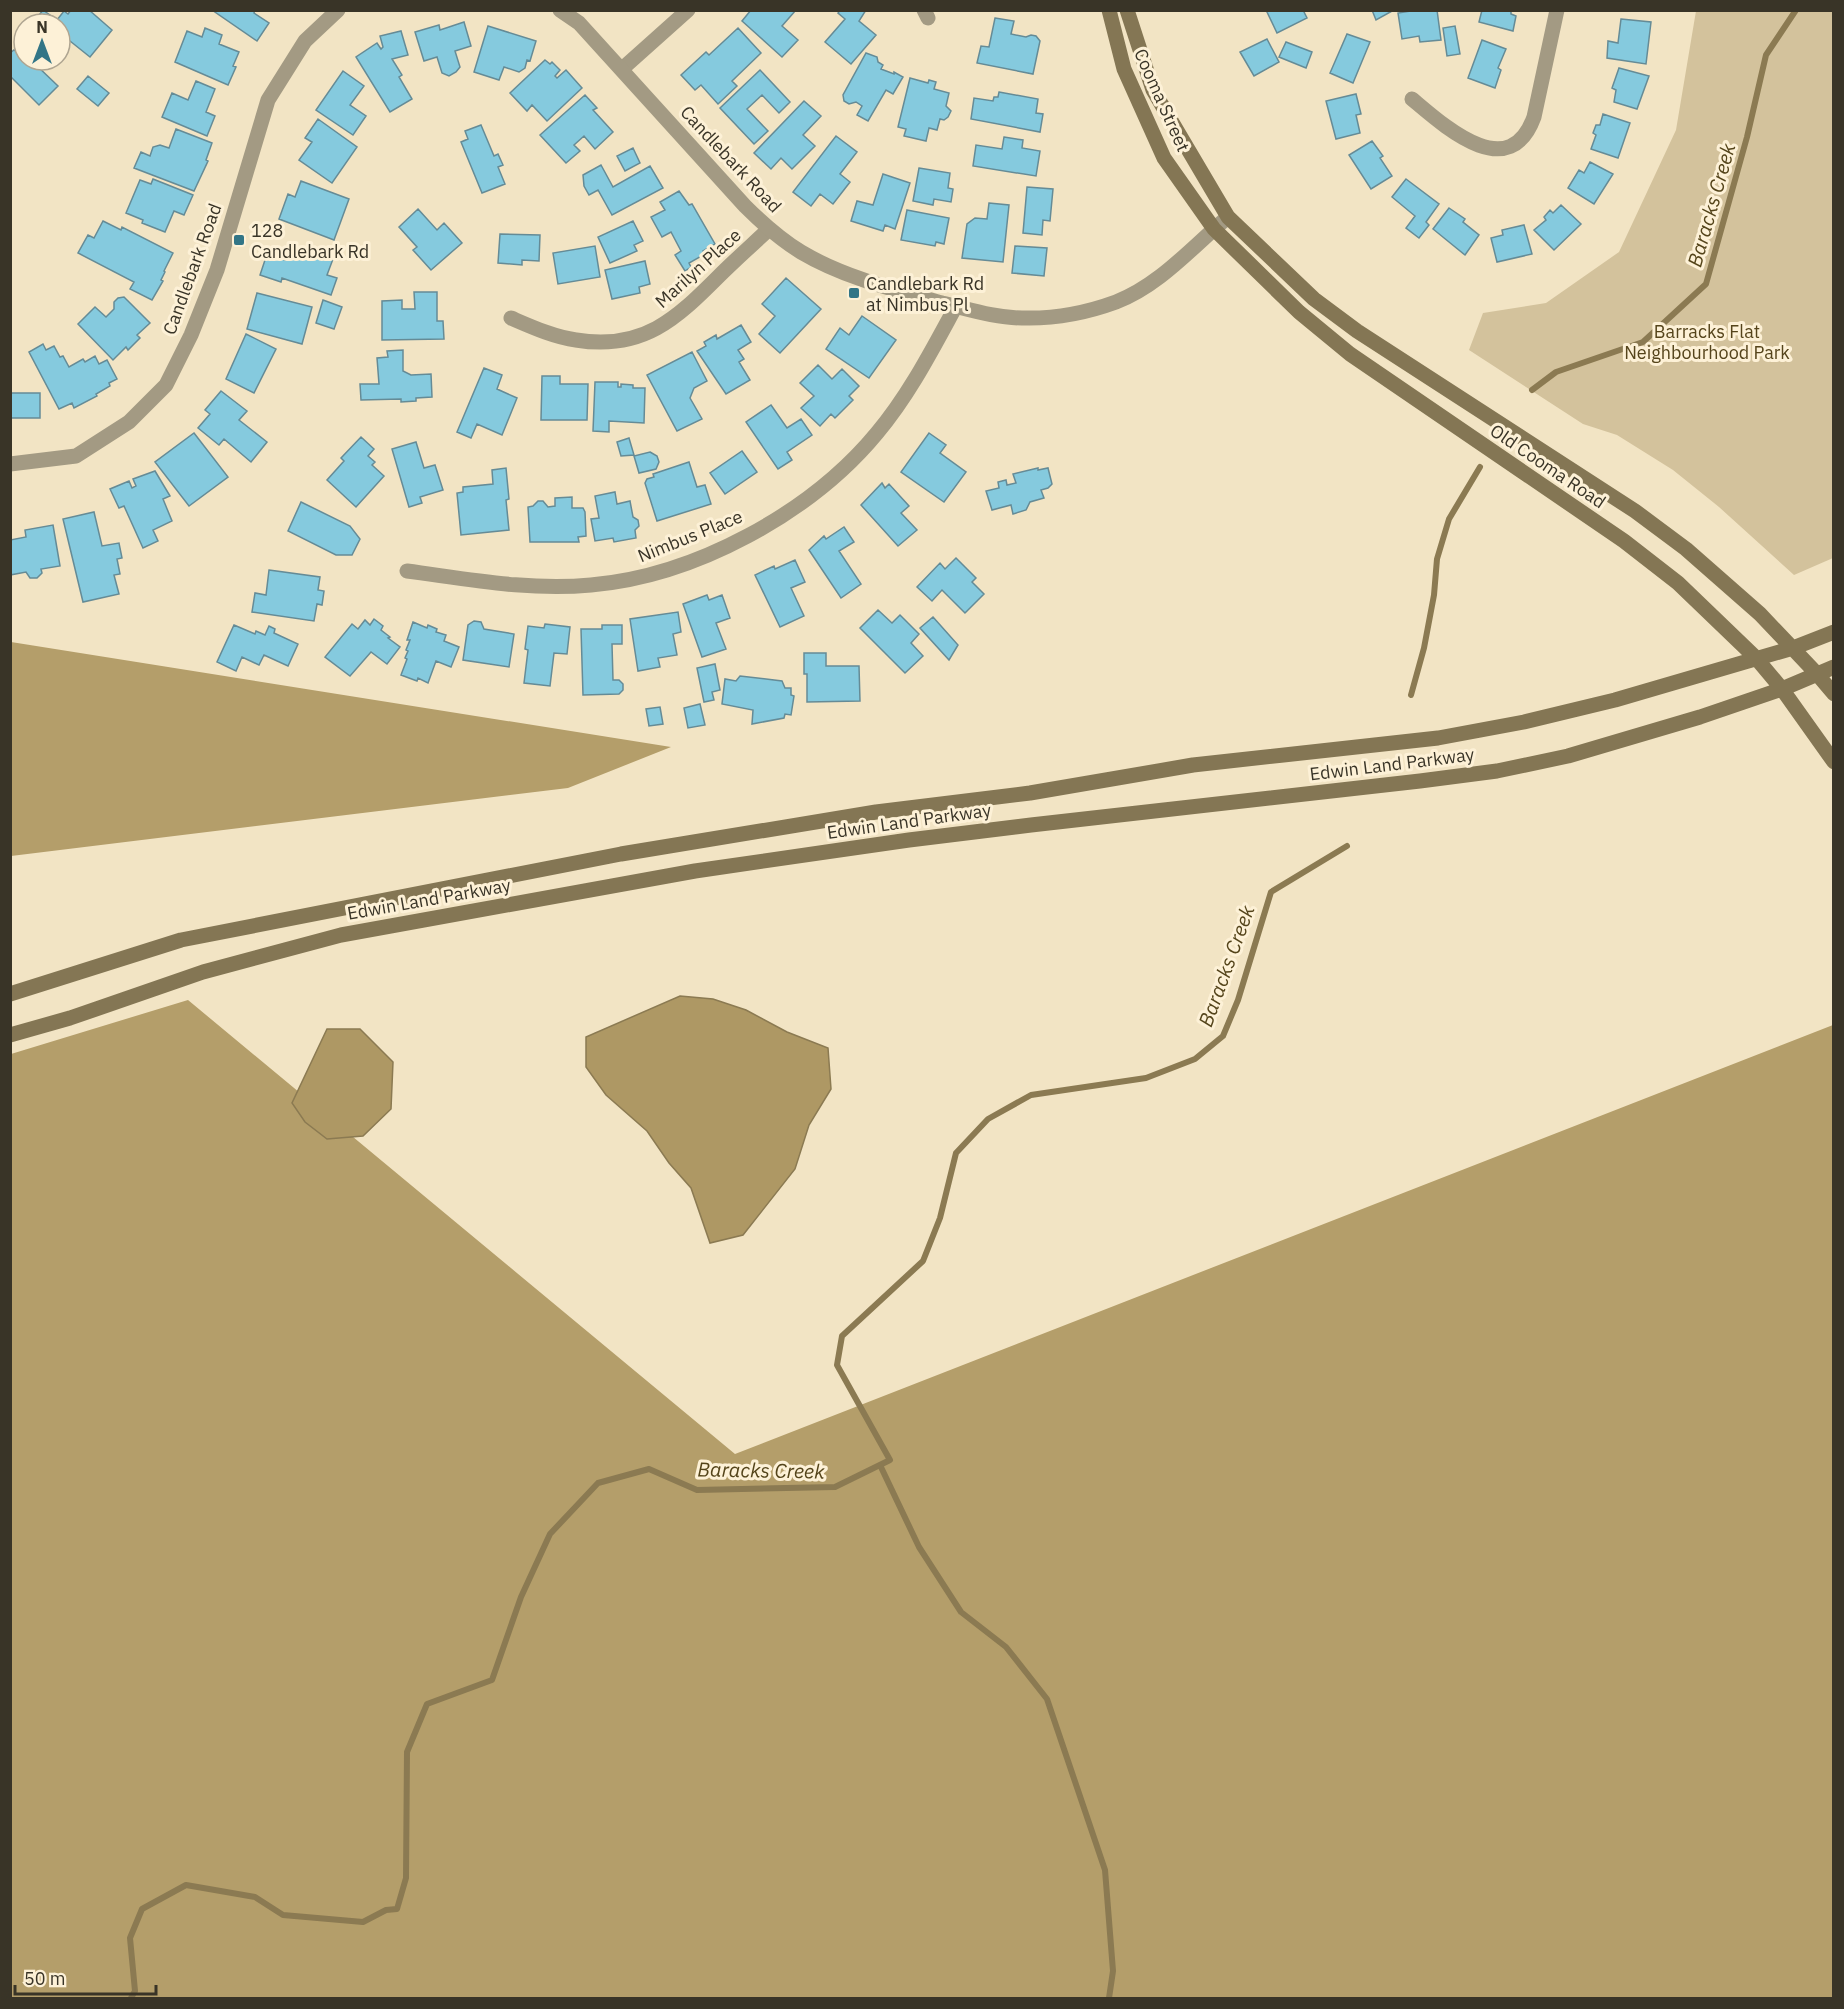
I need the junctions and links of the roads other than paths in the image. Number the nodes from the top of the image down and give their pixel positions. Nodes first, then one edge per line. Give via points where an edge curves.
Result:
1 (338, 10) edge
2 (560, 10) edge
3 (688, 10) edge
4 (1109, 10) edge
5 (1127, 10) edge
6 (1557, 10) edge
7 (622, 69) junction
8 (1412, 99) dead end
9 (1228, 217) junction
10 (769, 229) junction
11 (1214, 229) junction
12 (956, 306) junction
13 (511, 318) dead end
14 (10, 464) edge
15 (406, 571) dead end
16 (1833, 633) edge
17 (1793, 648) junction
18 (1756, 658) junction
19 (1833, 667) edge
20 (1817, 674) junction
21 (1782, 689) junction
22 (1833, 694) edge
23 (1833, 762) edge
24 (10, 994) edge
25 (10, 1035) edge

1 - 14 street, Candlebark Road via 305,41 268,100 217,270 166,385 129,422 76,456
2 - 7 street, Candlebark Road via 579,23
3 - 7 street
4 - 11 main road, Cooma Street via 1124,69 1164,158
5 - 9 main road, Cooma Street via 1153,90
6 - 8 street via 1534,117 1519,140 1502,147 1474,144
7 - 10 street, Candlebark Road
9 - 11 street, Candlebark Road
9 - 17 main road, Old Cooma Road via 1314,298 1358,331 1635,511 1686,549
10 - 12 street, Candlebark Road via 801,252 847,273
10 - 13 street, Marilyn Place via 691,305 651,331 620,340 586,341 562,337
11 - 12 street, Candlebark Road via 1145,287 1092,310 1020,318
11 - 18 main road, Old Cooma Road via 1292,305 1350,354 1624,541 1678,584
12 - 15 street, Nimbus Place via 901,402 876,434 818,490 742,540 639,578 591,585 548,587 466,581
16 - 17 main road, Edwin Land Parkway
17 - 18 main road, Edwin Land Parkway
17 - 20 main road, Old Cooma Road
18 - 21 main road, Old Cooma Road
18 - 24 main road, Edwin Land Parkway via 1616,700 1438,738 1193,765 1030,793 876,812 418,892 181,940
19 - 20 main road, Edwin Land Parkway
20 - 21 main road, Edwin Land Parkway
20 - 22 main road, Old Cooma Road
21 - 23 main road, Old Cooma Road
21 - 25 main road, Edwin Land Parkway via 1643,735 1497,771 909,840 695,871 341,934 204,972

